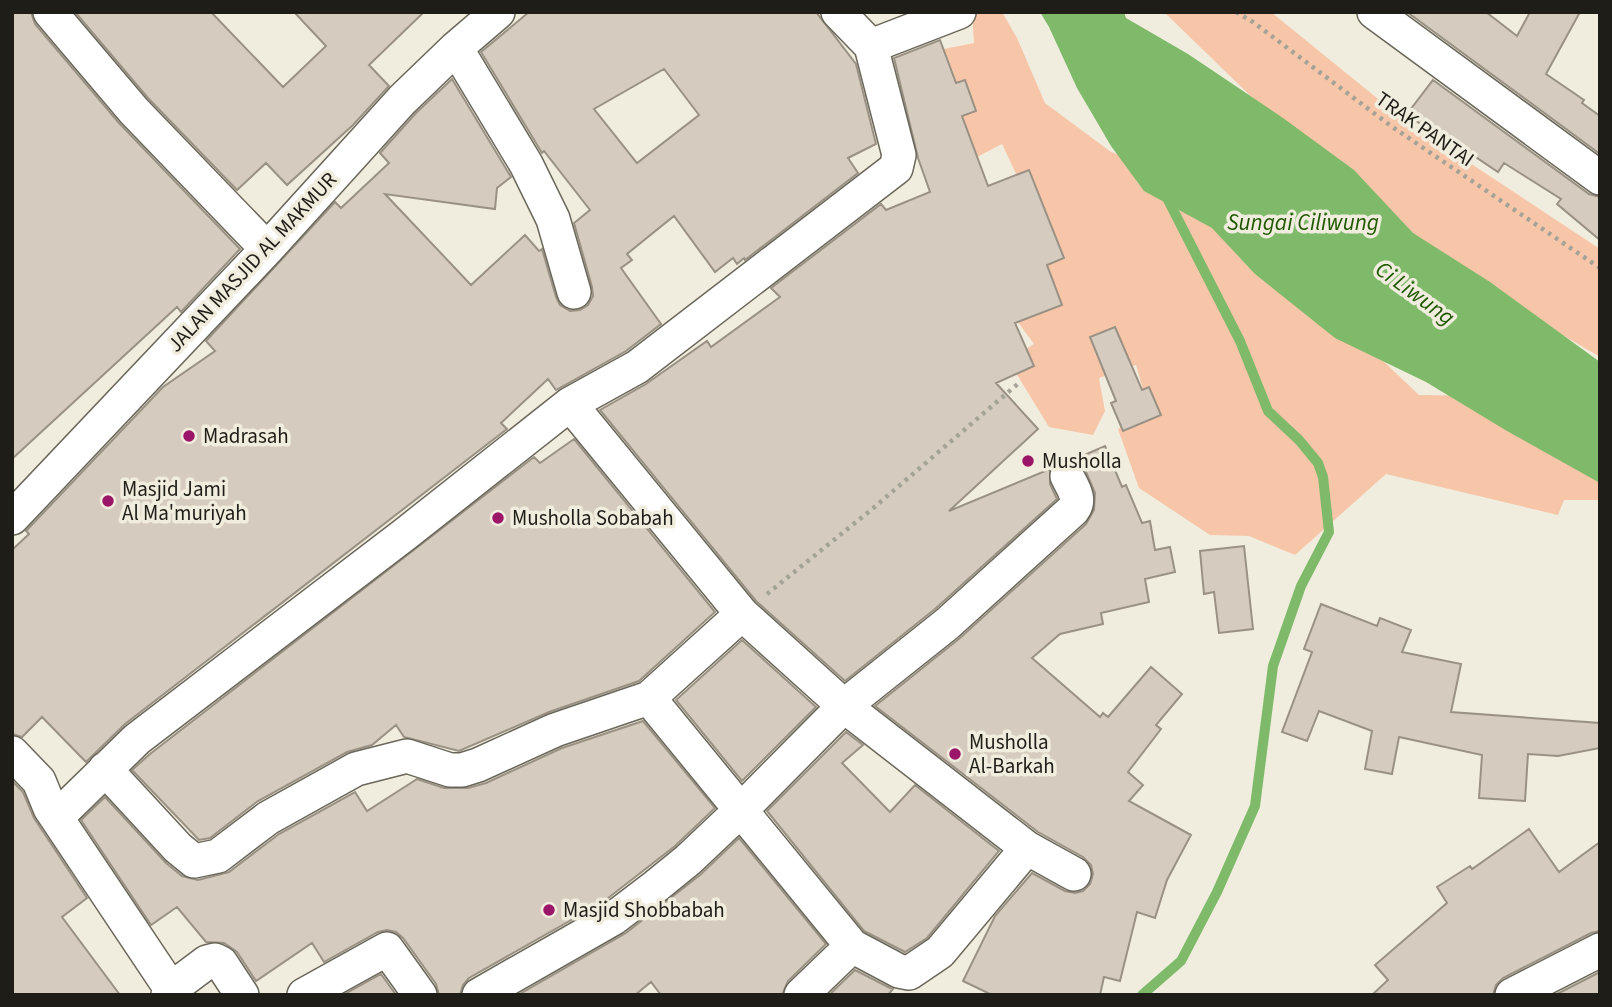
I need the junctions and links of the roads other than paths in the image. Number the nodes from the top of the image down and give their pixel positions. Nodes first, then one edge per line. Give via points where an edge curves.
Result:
1 (50, 12) edge
2 (838, 12) edge
3 (960, 12) edge
4 (1374, 12) edge
5 (492, 14) edge
6 (871, 46) junction
7 (456, 48) junction
8 (1600, 178) edge
9 (267, 249) junction
10 (574, 292) dead end
11 (570, 404) junction
12 (1067, 476) dead end
13 (16, 505) edge
14 (742, 614) junction
15 (649, 698) junction
16 (844, 706) junction
17 (12, 753) edge
18 (106, 769) junction
19 (741, 810) junction
20 (57, 817) junction
21 (1027, 848) junction
22 (1074, 874) dead end
23 (852, 946) junction
24 (1600, 950) edge
25 (169, 992) edge
26 (242, 995) edge
27 (304, 995) edge
28 (420, 995) edge
29 (479, 995) edge
30 (801, 995) edge
31 (1512, 995) edge

1 - 9 street via 134,111
2 - 6 street
3 - 6 street
4 - 8 street
5 - 7 street, JALAN MASJID AL MAKMUR
6 - 11 street via 899,155 896,168 637,367
7 - 9 street, JALAN MASJID AL MAKMUR via 402,100
7 - 10 street via 526,164 553,219
9 - 13 street, JALAN MASJID AL MAKMUR
11 - 14 street
11 - 18 street via 137,739
12 - 16 street via 1077,506 947,624
14 - 15 street
14 - 16 street
15 - 18 street via 555,730 462,770 407,756 356,769 268,818 218,856 194,860
15 - 19 street
16 - 19 street
16 - 21 street
17 - 20 street via 39,781
18 - 20 street
19 - 23 street
19 - 29 street via 688,860 614,918
20 - 25 street
21 - 22 street
21 - 23 street via 940,952 909,973
23 - 30 street
24 - 31 street
25 - 26 street via 215,960
27 - 28 street via 387,948

